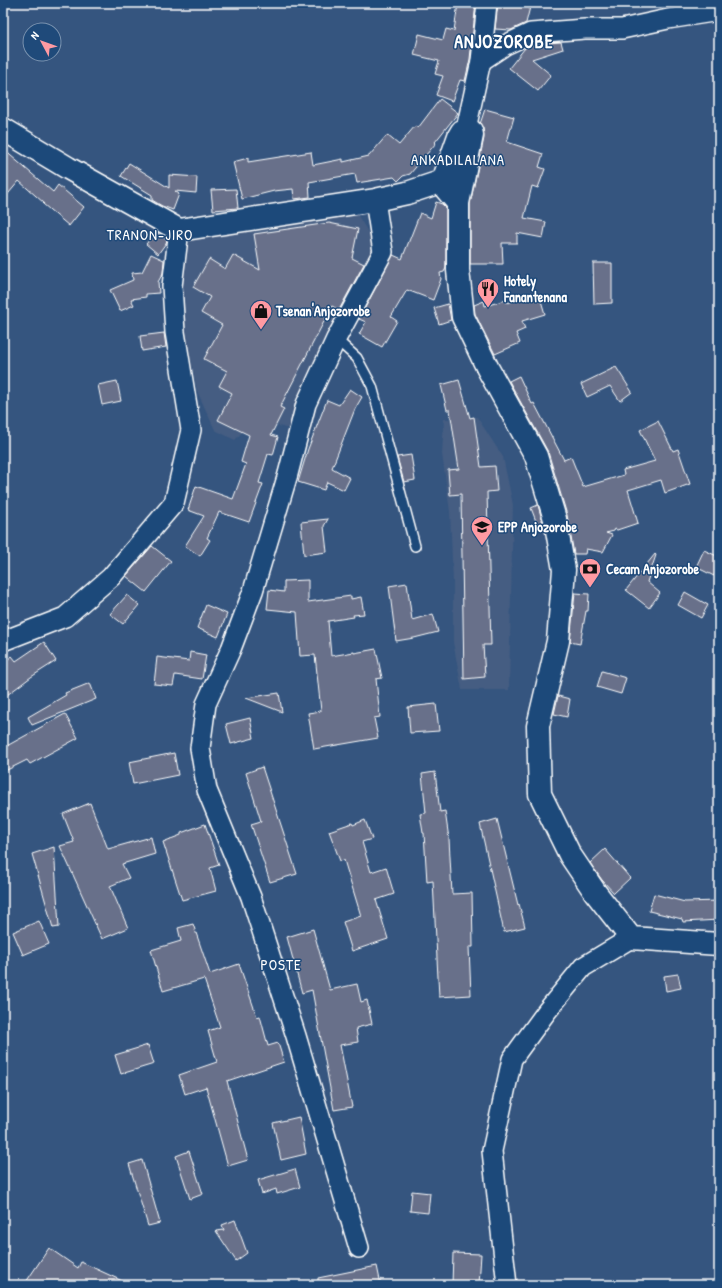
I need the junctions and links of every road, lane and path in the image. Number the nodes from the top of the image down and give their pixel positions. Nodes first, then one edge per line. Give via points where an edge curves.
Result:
1 (488, 3) edge
2 (719, 11) edge
3 (481, 61) junction
4 (466, 129) junction
5 (3, 130) edge
6 (443, 181) junction
7 (375, 200) junction
8 (458, 203) junction
9 (179, 230) junction
10 (336, 339) junction
11 (415, 546) dead end
12 (3, 641) edge
13 (631, 938) junction
14 (719, 944) edge
15 (359, 1248) dead end
16 (507, 1285) edge

1 - 3 street
2 - 3 street via 622,29 531,33 505,45
3 - 4 street
4 - 6 main road via 459,136
4 - 8 main road via 471,131 472,135
5 - 9 main road
6 - 7 main road
6 - 8 main road via 446,189
7 - 9 main road
7 - 10 street via 383,252
8 - 13 main road via 458,270 463,317 488,369 536,456 555,519 564,570 558,642 538,726 540,794 570,855
9 - 12 street via 172,286 175,332 191,430 174,503 111,577 65,617
10 - 11 lane via 357,358 372,386
10 - 15 street via 306,404 253,591 206,704 200,748 207,790 251,897 296,1036
13 - 14 main road
13 - 16 street via 583,967 547,1010 512,1059 492,1151

